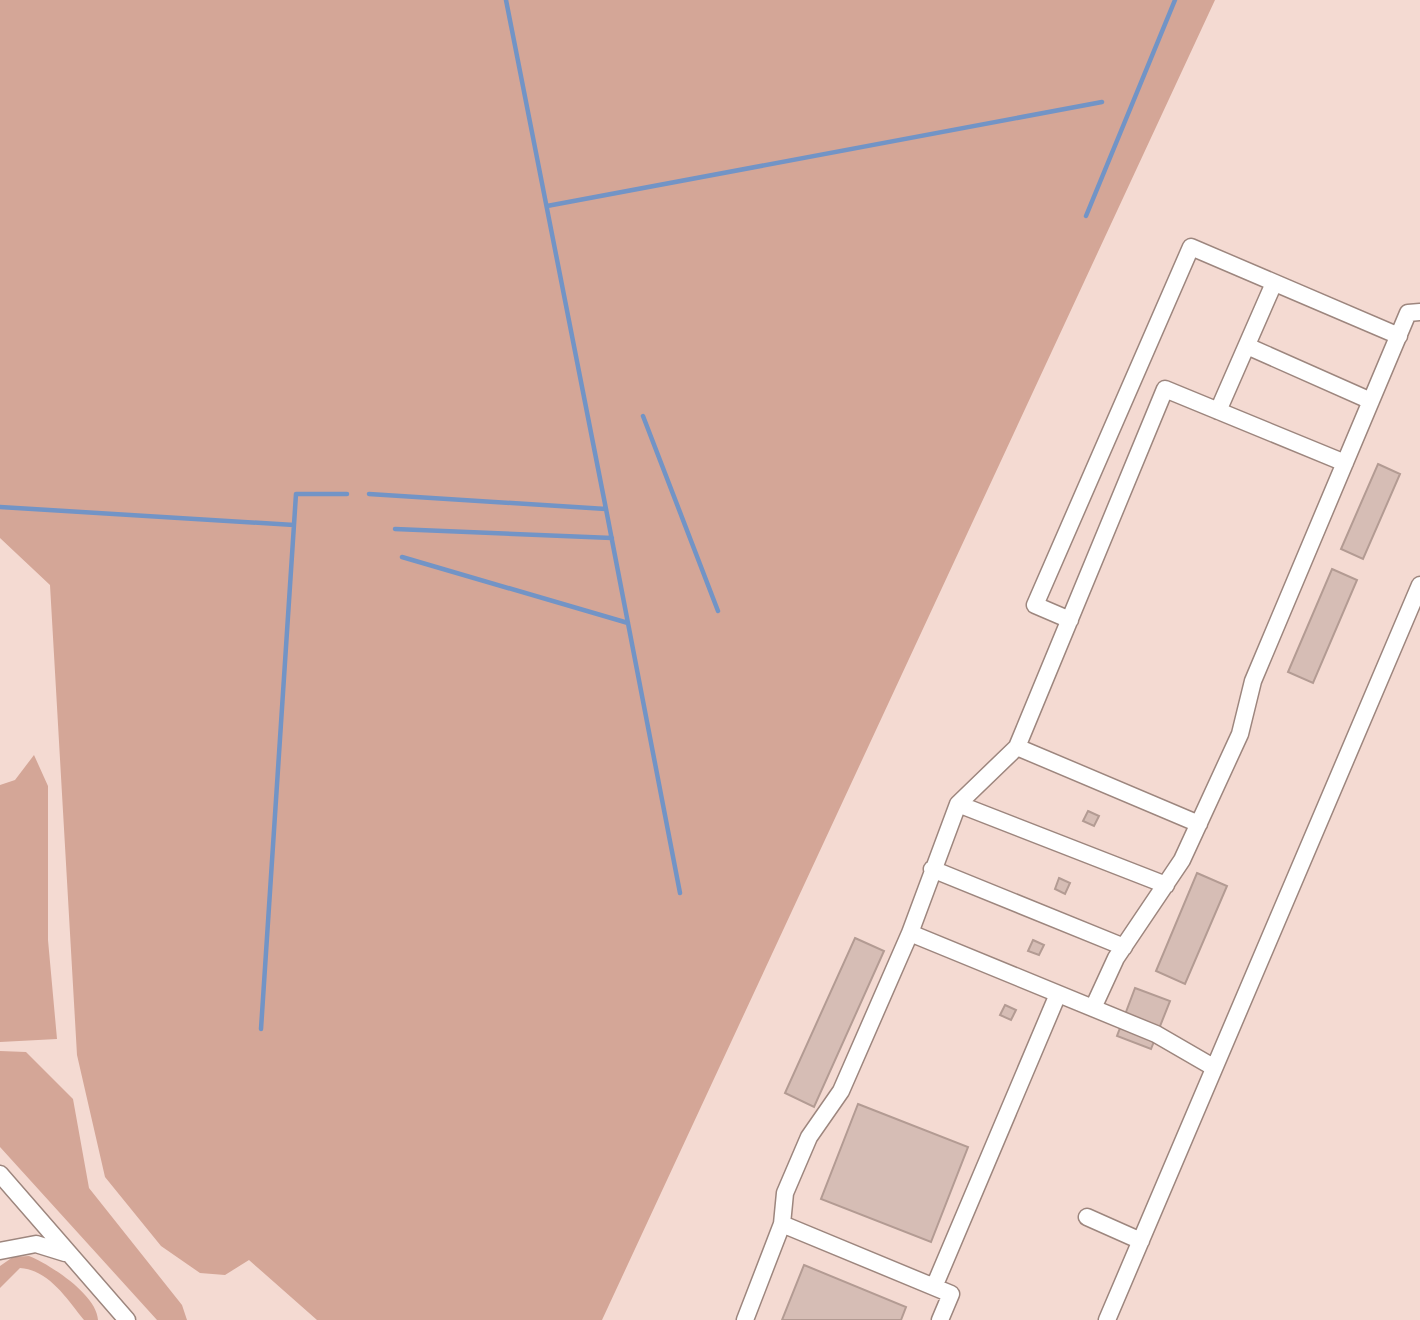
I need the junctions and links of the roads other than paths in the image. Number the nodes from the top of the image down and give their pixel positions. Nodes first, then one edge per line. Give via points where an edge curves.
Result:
1 (1274, 283) junction
2 (1420, 312) edge
3 (1399, 336) junction
4 (1247, 346) junction
5 (1371, 401) junction
6 (1218, 411) junction
7 (1345, 463) junction
8 (1420, 585) edge
9 (1070, 620) junction
10 (1017, 747) junction
11 (958, 804) junction
12 (1199, 824) junction
13 (932, 869) junction
14 (1166, 885) junction
15 (910, 933) junction
16 (1124, 947) junction
17 (1058, 994) junction
18 (1093, 1008) junction
19 (1213, 1067) junction
20 (0, 1174) edge
21 (1087, 1217) dead end
22 (782, 1224) junction
23 (1141, 1241) junction
24 (0, 1251) edge
25 (70, 1255) junction
26 (934, 1287) junction
27 (123, 1319) edge
28 (745, 1320) edge
29 (940, 1320) edge
30 (1107, 1320) edge

1 - 3 street
1 - 4 street
1 - 9 street via 1191,247 1035,605
2 - 3 street via 1408,313
3 - 5 street
4 - 5 street
4 - 6 street
5 - 7 street
6 - 7 street
6 - 9 street via 1165,389
7 - 12 street via 1253,681 1240,734
8 - 19 street
9 - 10 street
10 - 11 street
10 - 12 street
11 - 13 street
11 - 14 street
12 - 14 street
13 - 15 street
13 - 16 street
14 - 16 street
15 - 17 street
15 - 22 street via 841,1091 809,1137 785,1193
16 - 18 street
17 - 18 street
17 - 26 street
18 - 19 street via 1156,1034
19 - 23 street
20 - 25 street
21 - 23 street
22 - 26 street
22 - 28 street
23 - 30 street
24 - 25 street via 36,1244
25 - 27 street
26 - 29 street via 951,1294

